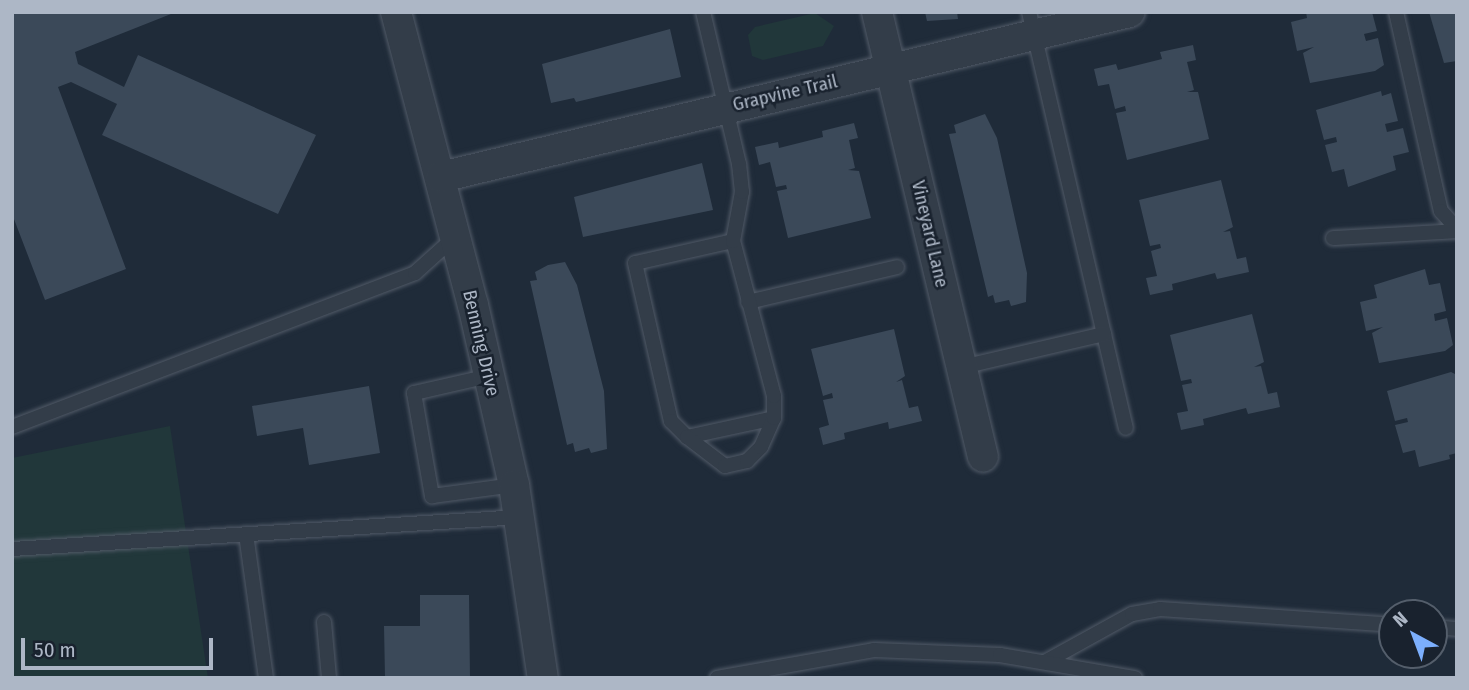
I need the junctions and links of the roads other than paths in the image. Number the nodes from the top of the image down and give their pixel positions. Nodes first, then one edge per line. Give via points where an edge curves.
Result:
1 (396, 12) edge
2 (704, 12) edge
3 (877, 12) edge
4 (1130, 12) edge
5 (1396, 12) edge
6 (1032, 24) edge
7 (891, 69) junction
8 (725, 107) junction
9 (441, 177) junction
10 (1457, 230) edge
11 (455, 237) junction
12 (1333, 239) dead end
13 (733, 241) junction
14 (897, 267) dead end
15 (748, 302) junction
16 (1104, 334) junction
17 (962, 367) junction
18 (489, 376) junction
19 (774, 418) junction
20 (12, 427) edge
21 (1126, 428) dead end
22 (687, 437) junction
23 (983, 457) dead end
24 (514, 485) junction
25 (521, 517) junction
26 (246, 534) junction
27 (12, 549) edge
28 (324, 622) dead end
29 (1378, 624) edge
30 (1045, 662) junction
31 (266, 678) edge
32 (329, 678) edge
33 (543, 678) edge
34 (718, 678) edge
35 (1135, 678) edge

1 - 9 street, Benning Drive
2 - 8 lane
3 - 7 street, Vineyard Lane
4 - 6 street, Grapvine Trail
5 - 10 lane via 1441,211
6 - 7 street, Grapvine Trail
6 - 16 lane
7 - 8 street, Grapvine Trail
7 - 17 street, Vineyard Lane
8 - 9 street, Grapvine Trail
8 - 13 lane via 742,192
9 - 11 street, Benning Drive
10 - 12 lane
11 - 18 street, Benning Drive
11 - 20 lane via 415,272
13 - 15 lane
13 - 22 lane via 635,263 671,421
14 - 15 lane
15 - 19 lane via 774,396
16 - 17 lane
16 - 21 lane
17 - 23 street, Vineyard Lane
18 - 24 street, Benning Drive
18 - 24 lane via 414,393 432,496
19 - 22 lane
19 - 22 lane via 761,447 747,461 725,466
24 - 25 street, Benning Drive
25 - 26 lane
25 - 33 street, Benning Drive
26 - 27 lane
26 - 31 lane
28 - 32 lane
29 - 30 lane via 1160,609 1132,614
30 - 34 lane via 1000,655 874,650
30 - 35 lane

